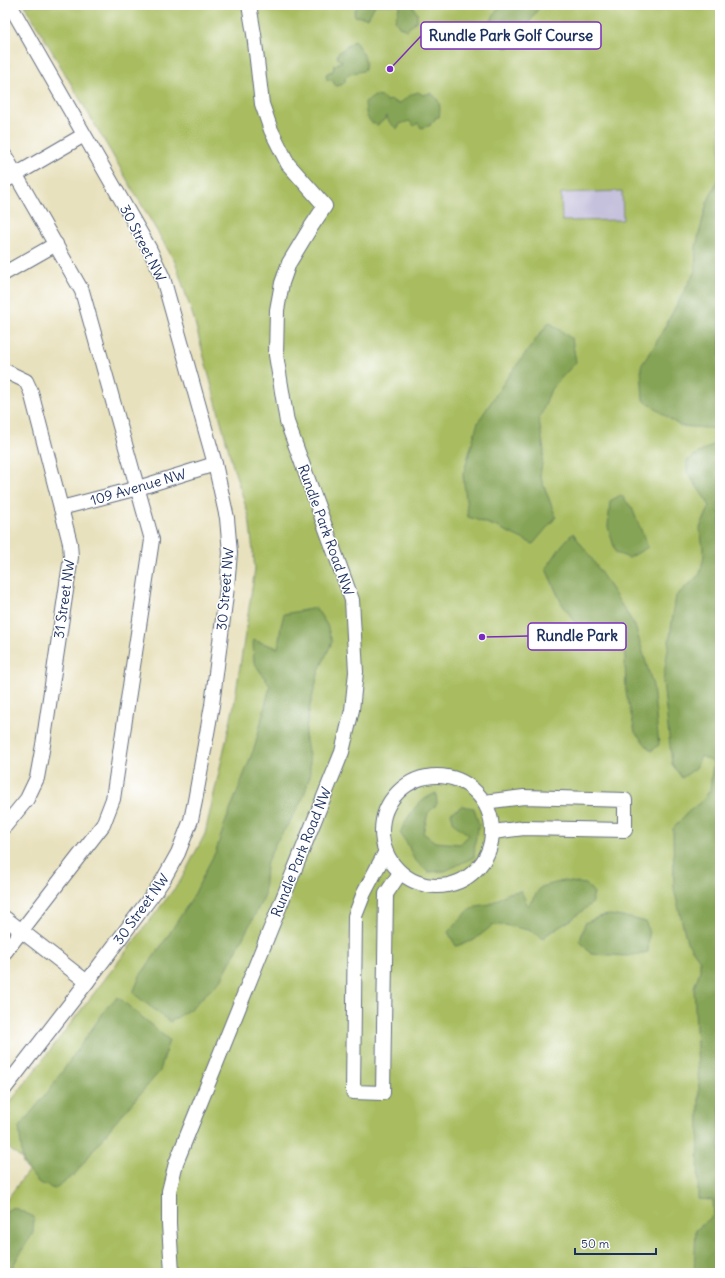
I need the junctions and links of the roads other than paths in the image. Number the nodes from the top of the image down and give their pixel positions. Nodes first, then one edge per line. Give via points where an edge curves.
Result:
1 (10, 5) edge
2 (249, 5) edge
3 (84, 135) junction
4 (5, 156) edge
5 (11, 178) edge
6 (56, 244) junction
7 (5, 273) edge
8 (10, 373) edge
9 (215, 464) junction
10 (138, 488) junction
11 (61, 508) junction
12 (484, 802) junction
13 (5, 826) edge
14 (493, 832) junction
15 (386, 853) junction
16 (400, 873) junction
17 (5, 918) edge
18 (22, 931) junction
19 (5, 952) edge
20 (87, 982) junction
21 (5, 1088) edge
22 (172, 1273) edge

1 - 3 street, 30 Street NW
2 - 22 street, Rundle Park Road NW via 262,104 271,130 288,164 325,206 289,263 282,283 277,310 276,355 287,422 352,600 356,672 352,710 342,752 176,1163 168,1192
3 - 5 street
3 - 9 street, 30 Street NW via 163,278
4 - 5 street
5 - 6 street
6 - 7 street
6 - 10 street via 82,291
8 - 11 street, 31 Street NW via 26,380 31,392
9 - 10 street, 109 Avenue NW
9 - 20 street, 30 Street NW via 227,518 230,553 212,705 191,820 178,853 163,880
10 - 11 street, 109 Avenue NW
10 - 18 street via 152,540 113,799 103,824
11 - 13 street, 31 Street NW via 71,557 43,745 37,778 27,799
12 - 14 street via 490,812
12 - 14 street via 524,797 625,800 624,830 524,828
12 - 15 street via 470,786 448,776 429,776 413,781 396,793 382,818 381,833
14 - 16 street via 487,856 482,864 460,882 439,886 422,884
15 - 16 street
15 - 16 street via 364,893 355,916 353,1092 383,1093 386,894
17 - 18 street
18 - 19 street
18 - 20 street
20 - 21 street, 30 Street NW

